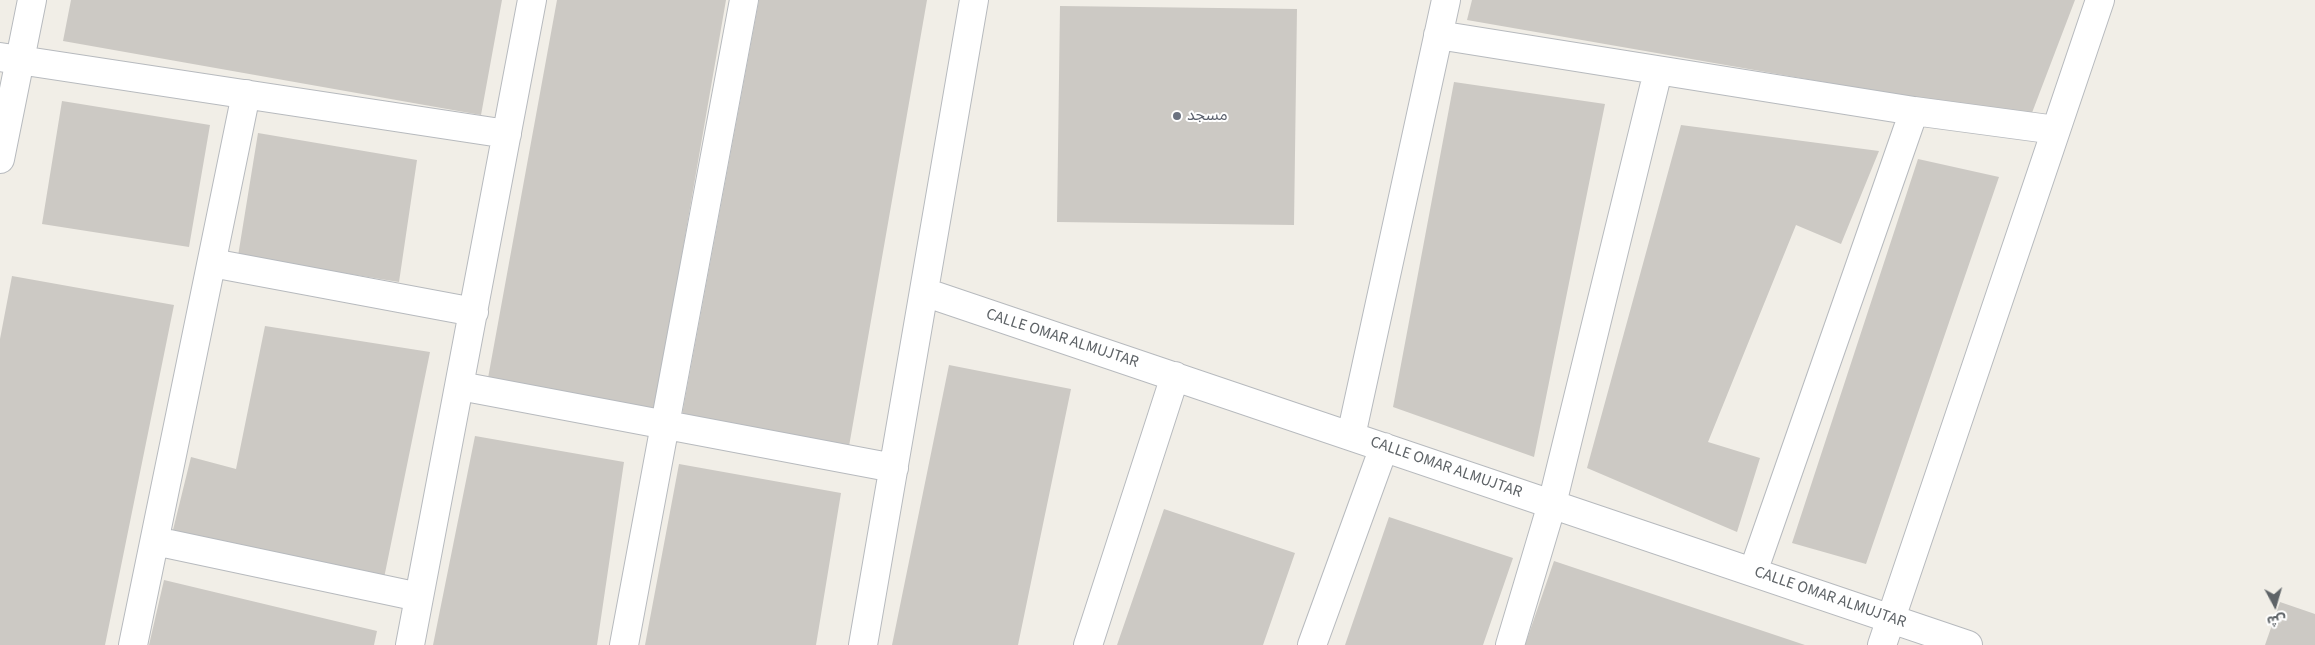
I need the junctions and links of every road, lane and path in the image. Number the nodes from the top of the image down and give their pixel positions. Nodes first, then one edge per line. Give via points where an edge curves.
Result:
1 (32, 0) edge
2 (532, 0) edge
3 (744, 0) edge
4 (974, 0) edge
5 (1446, 0) edge
6 (2100, 0) edge
7 (1438, 35) junction
8 (10, 58) edge
9 (1658, 71) junction
10 (246, 94) junction
11 (1914, 111) junction
12 (2056, 130) junction
13 (507, 134) junction
14 (0, 159) edge
15 (212, 263) junction
16 (924, 292) junction
17 (474, 312) junction
18 (1175, 376) junction
19 (460, 386) junction
20 (665, 425) junction
21 (1351, 436) junction
22 (1384, 447) junction
23 (894, 468) junction
24 (1552, 504) junction
25 (155, 541) junction
26 (1753, 572) junction
27 (419, 597) junction
28 (1891, 619) junction
29 (133, 645) edge
30 (410, 645) edge
31 (624, 645) edge
32 (863, 645) edge
33 (1088, 645) edge
34 (1312, 645) edge
35 (1510, 645) edge
36 (1882, 645) edge
37 (1968, 645) edge

1 - 8 street
2 - 13 street
3 - 20 street
4 - 16 street
5 - 7 street
6 - 12 street
7 - 9 street
7 - 21 street
8 - 10 street
8 - 14 street
9 - 11 street
9 - 24 street
10 - 13 street
10 - 15 street
11 - 12 street
11 - 26 street
12 - 28 street
13 - 17 street
15 - 17 street
15 - 25 street
16 - 18 street, CALLE OMAR ALMUJTAR
16 - 23 street
17 - 19 street
18 - 21 street, CALLE OMAR ALMUJTAR
18 - 33 street
19 - 20 street
19 - 27 street
20 - 23 street
20 - 31 street
21 - 22 street, CALLE OMAR ALMUJTAR
22 - 24 street, CALLE OMAR ALMUJTAR
22 - 34 street
23 - 32 street
24 - 26 street, CALLE OMAR ALMUJTAR
24 - 35 street
25 - 27 street
25 - 29 street
26 - 28 street, CALLE OMAR ALMUJTAR
27 - 30 street
28 - 36 street
28 - 37 street, CALLE OMAR ALMUJTAR

